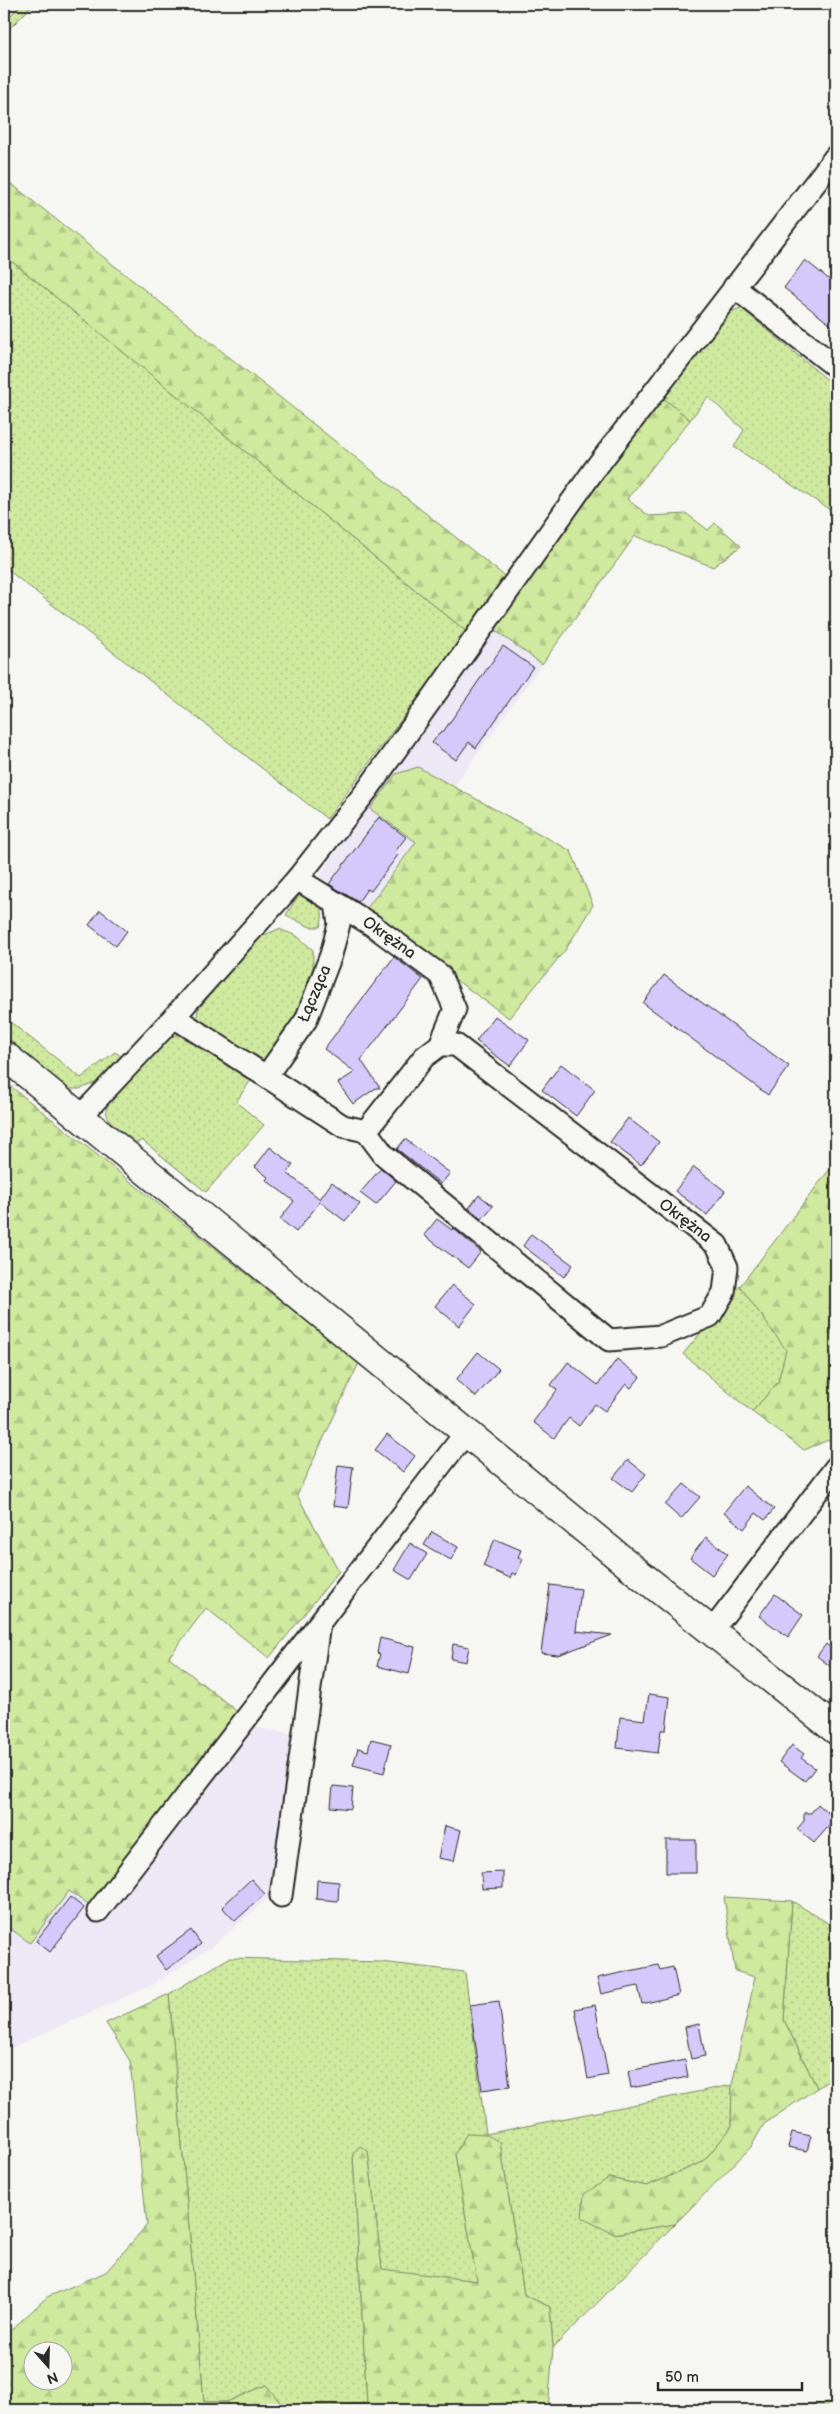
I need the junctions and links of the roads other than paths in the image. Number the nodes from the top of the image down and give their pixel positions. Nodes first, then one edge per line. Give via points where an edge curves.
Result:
1 (836, 156) edge
2 (734, 287) junction
3 (836, 367) edge
4 (297, 879) junction
5 (336, 903) junction
6 (174, 1018) junction
7 (440, 1045) junction
8 (4, 1056) edge
9 (266, 1075) junction
10 (80, 1116) junction
11 (366, 1131) junction
12 (467, 1431) junction
13 (836, 1467) edge
14 (319, 1623) junction
15 (712, 1631) junction
16 (836, 1730) edge
17 (281, 1896) dead end
18 (98, 1911) dead end

1 - 2 street
2 - 3 street
2 - 4 street via 594,470 368,789
4 - 5 street, Okrężna
4 - 6 street
5 - 7 street, Okrężna via 440,975 455,1009
5 - 9 street, Łącząca via 339,924 331,955 306,1020
6 - 9 street
6 - 10 street
7 - 11 street, Okrężna via 424,1057
7 - 11 street, Okrężna via 456,1045 716,1245 727,1267 724,1292 710,1316 662,1336 609,1340 384,1155
8 - 10 street
9 - 11 street via 343,1126
10 - 12 street
12 - 14 street
12 - 15 street
13 - 15 street
14 - 17 street
14 - 18 street
15 - 16 street

